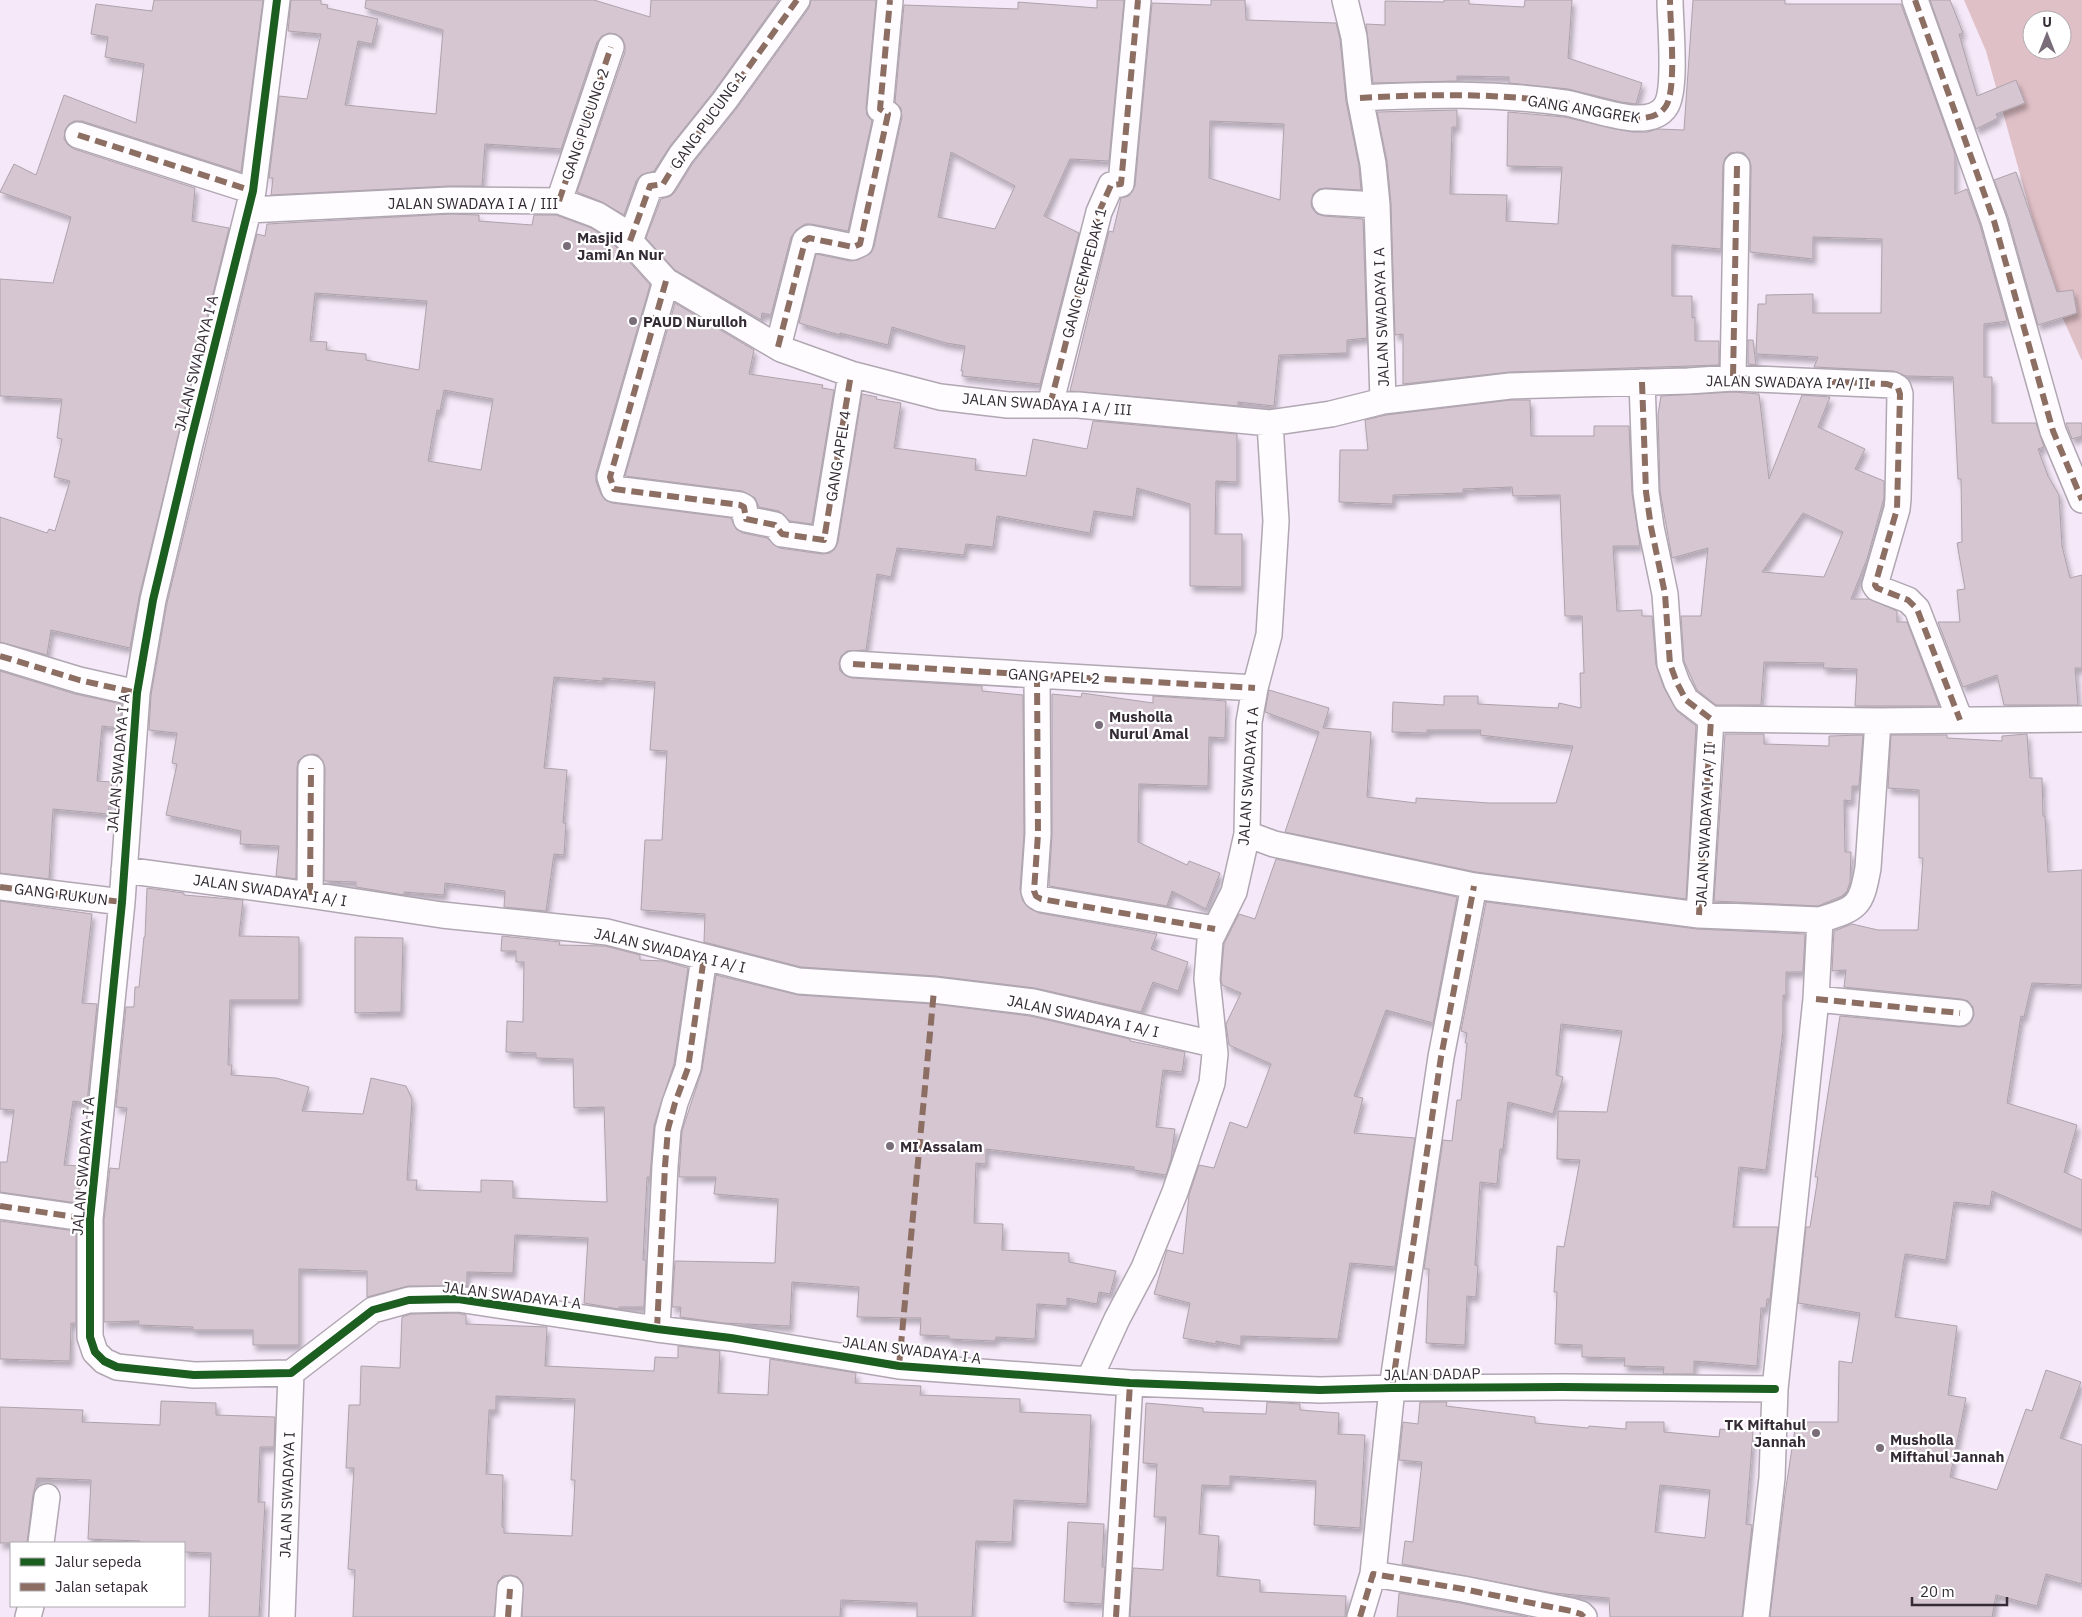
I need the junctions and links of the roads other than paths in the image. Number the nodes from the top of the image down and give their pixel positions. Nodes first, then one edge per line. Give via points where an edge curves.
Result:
1 (277, 0) edge
2 (797, 0) edge
3 (890, 0) edge
4 (1138, 0) edge
5 (1345, 0) edge
6 (1670, 0) edge
7 (1916, 0) edge
8 (611, 47) dead end
9 (1360, 98) junction
10 (78, 135) dead end
11 (1737, 166) dead end
12 (251, 200) junction
13 (559, 201) junction
14 (1325, 202) dead end
15 (1377, 205) junction
16 (630, 241) junction
17 (666, 281) junction
18 (778, 347) junction
19 (851, 374) junction
20 (1733, 378) junction
21 (1642, 382) junction
22 (1383, 401) junction
23 (1050, 405) junction
24 (1270, 423) junction
25 (2082, 500) edge
26 (0, 656) edge
27 (853, 664) dead end
28 (1036, 675) junction
29 (1255, 688) junction
30 (137, 693) junction
31 (1711, 719) junction
32 (2082, 719) edge
33 (1960, 720) junction
34 (1878, 721) junction
35 (311, 768) dead end
36 (1247, 834) junction
37 (124, 870) junction
38 (1474, 886) junction
39 (0, 887) edge
40 (310, 895) junction
41 (122, 902) junction
42 (1699, 916) junction
43 (1820, 920) junction
44 (1214, 929) junction
45 (704, 957) junction
46 (1816, 999) junction
47 (1960, 1013) dead end
48 (1213, 1044) junction
49 (0, 1206) edge
50 (90, 1219) junction
51 (657, 1329) junction
52 (291, 1373) junction
53 (1089, 1380) junction
54 (1130, 1384) junction
55 (1392, 1388) junction
56 (1775, 1389) junction
57 (47, 1497) dead end
58 (41, 1542) edge
59 (1373, 1574) junction
60 (510, 1589) dead end
61 (282, 1617) edge
62 (508, 1617) edge
63 (1116, 1617) edge
64 (1360, 1617) edge
65 (1584, 1617) edge
66 (1756, 1617) edge

1 - 12 street, JALAN SWADAYA I A
2 - 16 street, GANG PUCUNG 1 via 662,184 650,186
3 - 18 street via 880,109 888,114 860,244 853,247 810,238 805,241
4 - 23 street, GANG CEMPEDAK 1 via 1121,184 1111,185 1099,212
5 - 9 street, JALAN SWADAYA I A via 1354,37
6 - 9 street, GANG ANGGREK via 1671,92 1666,107 1651,118 1637,119 1566,103 1467,94
7 - 25 street via 1994,221 2053,431
8 - 13 street, GANG PUCUNG 2
9 - 15 street, JALAN SWADAYA I A
10 - 12 street
11 - 20 street
12 - 13 street, JALAN SWADAYA I A / III
12 - 30 street, JALAN SWADAYA I A via 153,600
13 - 16 street, JALAN SWADAYA I A / III via 597,215 618,228
14 - 15 street
15 - 22 street, JALAN SWADAYA I A
16 - 17 street, JALAN SWADAYA I A / III
17 - 18 street, JALAN SWADAYA I A / III
17 - 19 street, GANG APEL 4 via 610,478 617,490 740,505 746,518 775,525 782,534 822,540 825,538
18 - 19 street, JALAN SWADAYA I A / III
19 - 23 street, JALAN SWADAYA I A / III via 940,397 1008,405
20 - 21 street, JALAN SWADAYA I A / II
20 - 33 street, JALAN SWADAYA I A / II via 1887,384 1898,388 1897,509 1875,585 1908,600 1917,609
21 - 22 street, JALAN SWADAYA I A / II via 1510,386
21 - 31 street via 1646,492 1666,594 1670,664 1686,700
22 - 24 street, JALAN SWADAYA I A via 1331,414
23 - 24 street, JALAN SWADAYA I A / III
24 - 29 street, JALAN SWADAYA I A via 1276,521 1269,635
26 - 30 street via 79,680
27 - 28 street, GANG APEL 2
28 - 29 street, GANG APEL 2
28 - 44 street via 1036,896
29 - 36 street, JALAN SWADAYA I A via 1249,722
30 - 37 street, JALAN SWADAYA I A
31 - 34 street
31 - 42 street, JALAN SWADAYA I A / II
32 - 33 street
33 - 34 street
34 - 43 street via 1864,888 1858,904
35 - 40 street
36 - 38 street, JALAN SWADAYA I A / II via 1274,844
36 - 44 street, JALAN SWADAYA I A via 1234,892
37 - 40 street, JALAN SWADAYA I A/ I
37 - 41 street, JALAN SWADAYA I A
38 - 42 street, JALAN SWADAYA I A / II
38 - 55 street via 1441,1057
39 - 41 street, GANG RUKUN
40 - 45 street, JALAN SWADAYA I A/ I via 442,916 607,932
41 - 50 street, JALAN SWADAYA I A
42 - 43 street
43 - 46 street
44 - 48 street, JALAN SWADAYA I A via 1207,979
45 - 48 street, JALAN SWADAYA I A/ I via 800,981 934,990 1033,1002
45 - 51 street via 688,1068 668,1129
46 - 47 street
46 - 56 street
48 - 53 street, JALAN SWADAYA I A via 1212,1083 1174,1192 1144,1268
49 - 50 street
50 - 52 street, JALAN SWADAYA I A via 90,1337 95,1352 104,1361 117,1367 194,1375
51 - 52 street, JALAN SWADAYA I A via 458,1299 409,1300 373,1310
51 - 53 street, JALAN SWADAYA I A via 899,1366
52 - 61 street, JALAN SWADAYA I
53 - 54 street, JALAN DADAP
54 - 55 street, JALAN DADAP via 1320,1390
54 - 63 street
55 - 56 street, JALAN DADAP
55 - 59 street
56 - 66 street via 1772,1478
57 - 58 street
59 - 64 street
59 - 65 street via 1571,1611
60 - 62 street

